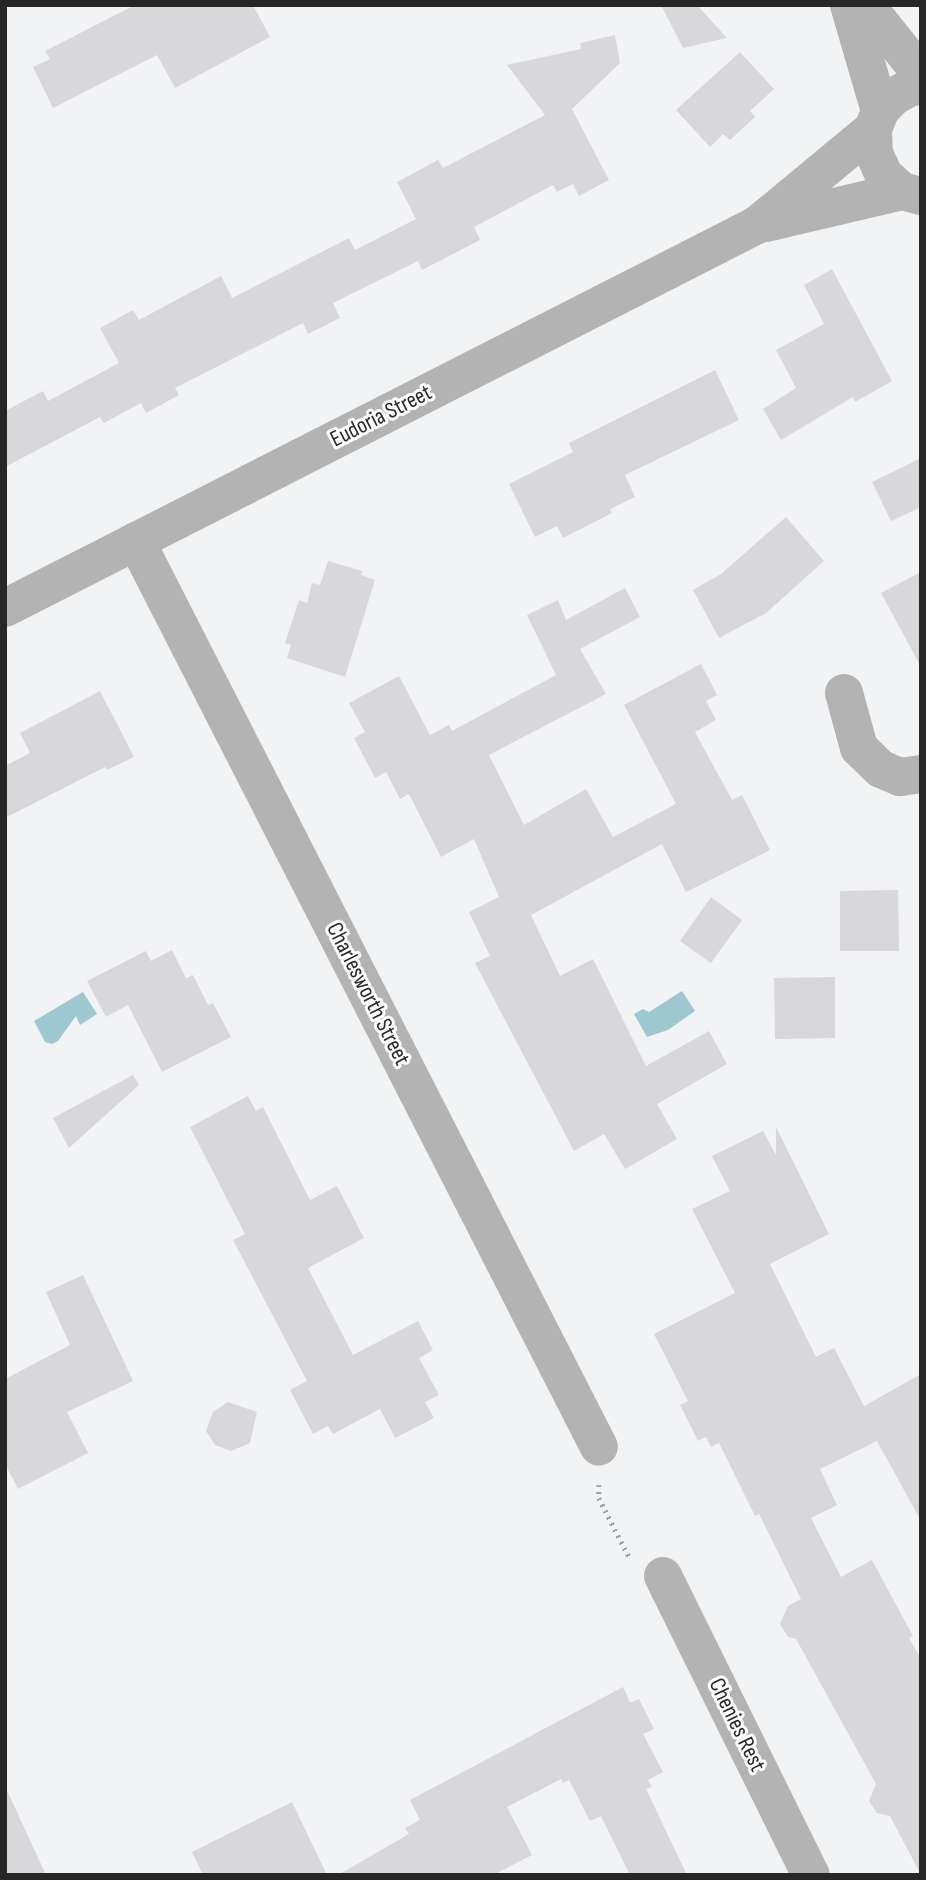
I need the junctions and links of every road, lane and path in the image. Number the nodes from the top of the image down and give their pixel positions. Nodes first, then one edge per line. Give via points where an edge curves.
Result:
1 (849, 5) edge
2 (866, 5) edge
3 (921, 74) edge
4 (921, 86) edge
5 (877, 120) junction
6 (912, 193) edge
7 (757, 225) junction
8 (136, 541) junction
9 (5, 608) edge
10 (844, 693) dead end
11 (921, 774) edge
12 (599, 1447) joint
13 (663, 1576) joint
14 (811, 1875) edge

1 - 5 street
2 - 3 street
4 - 5 street, Eudoria Street via 893,97
5 - 6 street via 874,153 884,175
5 - 7 street, Eudoria Street
6 - 7 street, Eudoria Street
7 - 8 street, Eudoria Street
8 - 9 street, Eudoria Street
8 - 12 street, Charlesworth Street
10 - 11 street via 859,748 881,769 900,777
12 - 13 path via 599,1499 631,1559
13 - 14 street, Chenies Rest

